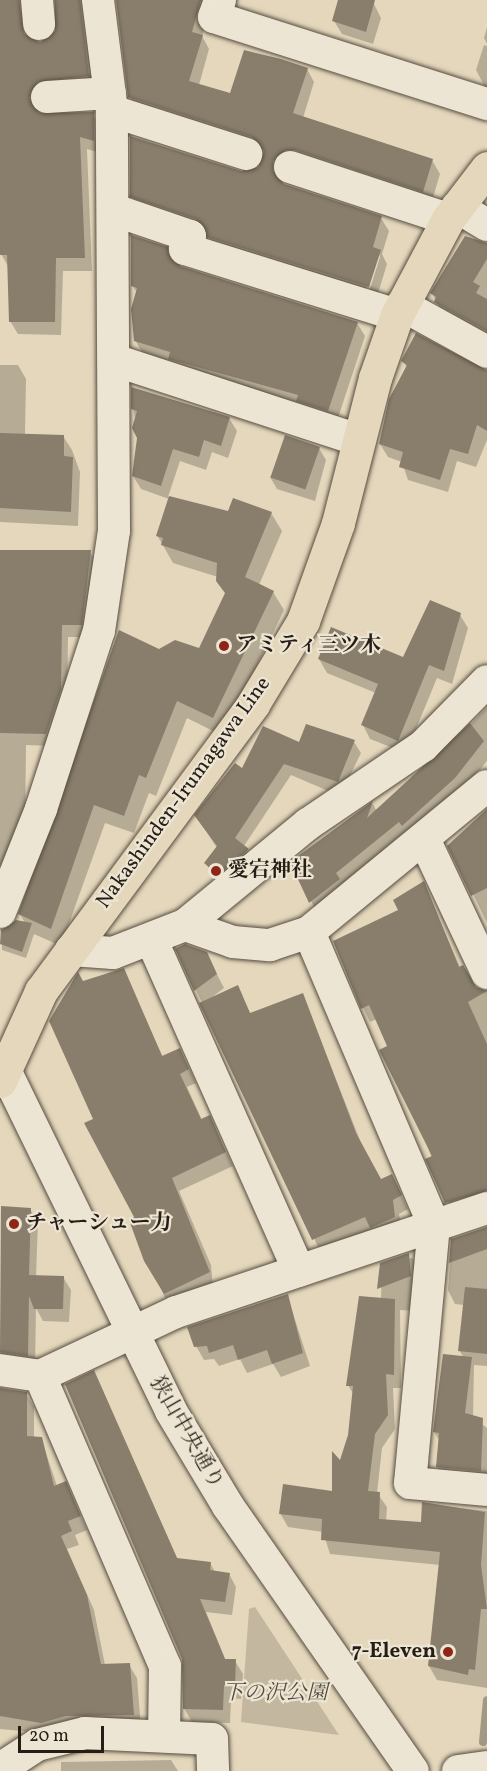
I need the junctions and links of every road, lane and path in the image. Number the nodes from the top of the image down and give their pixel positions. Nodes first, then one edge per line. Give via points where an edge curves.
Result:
1 (98, 0) edge
2 (220, 0) edge
3 (47, 97) dead end
4 (111, 102) junction
5 (487, 104) edge
6 (246, 154) dead end
7 (290, 167) dead end
8 (487, 168) edge
9 (114, 210) junction
10 (453, 213) junction
11 (487, 225) edge
12 (400, 310) junction
13 (487, 352) edge
14 (117, 361) junction
15 (358, 440) junction
16 (487, 681) edge
17 (487, 786) edge
18 (424, 841) junction
19 (0, 912) edge
20 (185, 925) junction
21 (309, 932) junction
22 (152, 941) junction
23 (71, 950) junction
24 (487, 973) edge
25 (1, 1070) edge
26 (487, 1208) edge
27 (434, 1225) junction
28 (299, 1271) junction
29 (130, 1333) junction
30 (0, 1370) edge
31 (40, 1376) junction
32 (487, 1490) edge
33 (164, 1736) junction
34 (487, 1767) edge
35 (0, 1768) edge
36 (213, 1771) edge
37 (413, 1771) edge
38 (458, 1771) edge

1 - 4 street
2 - 5 street via 214,17
3 - 4 street
4 - 6 street
4 - 9 street
7 - 10 street
8 - 10 main road, Nakashinden-Irumagawa Line
9 - 12 street via 190,236 185,249
9 - 14 street
10 - 11 street
10 - 12 main road, Nakashinden-Irumagawa Line
12 - 13 street
12 - 15 main road, Nakashinden-Irumagawa Line
14 - 15 street
14 - 19 street via 114,531 99,631 41,809
15 - 23 main road, Nakashinden-Irumagawa Line via 338,523 303,621 253,704
16 - 20 street via 423,746 308,824
17 - 18 street
18 - 21 street
18 - 24 street
20 - 21 street via 233,942 270,945
20 - 22 street
21 - 27 street
22 - 23 street via 113,953
22 - 28 street
23 - 25 main road, Nakashinden-Irumagawa Line via 41,991
25 - 29 street, 狭山中央通り
26 - 27 street
27 - 28 street
27 - 32 street via 410,1483
28 - 29 street
29 - 31 street
29 - 37 street, 狭山中央通り via 228,1506
30 - 31 street
31 - 33 street via 165,1666
33 - 35 street via 85,1733 37,1744
33 - 36 street via 212,1739
34 - 38 street

